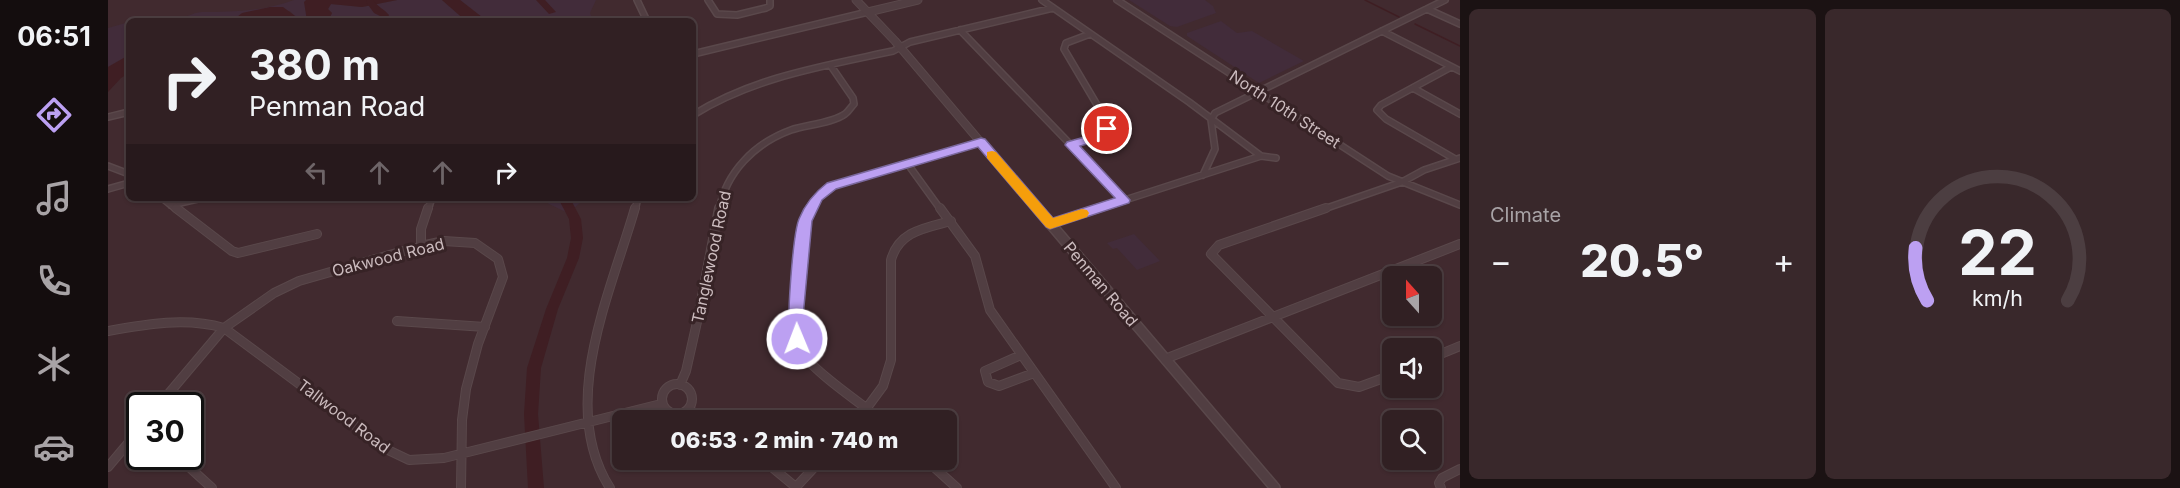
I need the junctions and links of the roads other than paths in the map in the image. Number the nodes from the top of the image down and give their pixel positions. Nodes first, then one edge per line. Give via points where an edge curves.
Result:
1 (637, 0) edge
2 (708, 0) edge
3 (856, 0) edge
4 (918, 0) edge
5 (1042, 0) edge
6 (1117, 0) edge
7 (1445, 0) edge
8 (770, 3) edge
9 (1053, 8) junction
10 (1427, 9) junction
11 (868, 12) junction
12 (646, 18) edge
13 (1460, 24) edge
14 (960, 30) junction
15 (1382, 31) junction
16 (1090, 34) junction
17 (900, 47) junction
18 (696, 53) edge
19 (831, 66) junction
20 (1451, 67) junction
21 (1460, 71) edge
22 (1413, 88) junction
23 (1259, 93) junction
24 (126, 113) edge
25 (696, 113) edge
26 (1460, 114) edge
27 (108, 117) edge
28 (1211, 120) junction
29 (981, 142) junction
30 (1071, 145) junction
31 (1261, 156) junction
32 (1276, 159) dead end
33 (1458, 159) edge
34 (907, 163) junction
35 (108, 166) edge
36 (126, 173) edge
37 (1203, 175) junction
38 (1401, 182) junction
39 (126, 184) edge
40 (108, 189) edge
41 (1124, 200) junction
42 (166, 201) edge
43 (189, 201) edge
44 (431, 201) edge
45 (637, 201) edge
46 (171, 205) junction
47 (1460, 205) edge
48 (951, 221) junction
49 (1050, 224) junction
50 (317, 234) dead end
51 (1460, 244) edge
52 (421, 246) junction
53 (1272, 318) junction
54 (397, 321) dead end
55 (485, 327) junction
56 (224, 328) junction
57 (108, 331) edge
58 (1460, 346) edge
59 (1442, 353) edge
60 (1022, 355) junction
61 (1165, 359) junction
62 (1034, 373) junction
63 (1382, 379) edge
64 (680, 385) junction
65 (170, 392) edge
66 (661, 404) junction
67 (869, 408) joint
68 (688, 409) joint
69 (589, 423) junction
70 (126, 445) edge
71 (462, 454) junction
72 (108, 467) edge
73 (1460, 469) edge
74 (192, 470) edge
75 (775, 470) edge
76 (812, 470) edge
77 (937, 470) edge
78 (212, 488) edge
79 (461, 488) edge
80 (610, 488) edge
81 (796, 488) edge
82 (957, 488) edge
83 (1116, 488) edge
84 (1275, 488) edge
85 (1441, 488) edge

1 - 12 street
2 - 8 street via 721,16 746,13
3 - 11 street, Penman Road
4 - 11 street
5 - 9 street
6 - 23 street, North 10th Street
7 - 10 street
9 - 14 street
9 - 16 street
10 - 13 street
10 - 15 street
11 - 17 street, Penman Road
11 - 18 street
14 - 17 street
14 - 30 street
15 - 20 street
15 - 23 street
16 - 28 street
16 - 30 street via 1066,43 1064,49 1106,120 1107,129 1099,137
17 - 19 street
17 - 29 street, Penman Road
19 - 25 street via 752,86
19 - 64 street, Tanglewood Road via 853,98 849,111 771,140 740,163 727,184
20 - 21 street
20 - 22 street
22 - 26 street
22 - 33 street via 1377,110 1386,119
23 - 28 street via 1215,113
23 - 38 street, North 10th Street
24 - 27 street
28 - 31 street
28 - 37 street via 1216,146
29 - 34 street
29 - 49 street, Penman Road
30 - 41 street
31 - 32 street
31 - 37 street
33 - 38 street
34 - 48 street
34 - 67 street via 831,186 817,197 805,221 794,330 800,350 820,372
35 - 36 street
37 - 41 street
38 - 47 street, North 10th Street
38 - 53 street via 1215,247 1213,258
39 - 40 street
41 - 49 street
42 - 46 street
43 - 46 street
44 - 52 street via 421,229
45 - 69 street via 593,344 588,381
46 - 50 street via 238,253
48 - 60 street via 979,264 990,310
48 - 67 street via 907,235 894,246 891,360 883,386
49 - 61 street, Penman Road
51 - 53 street
52 - 55 street, Oakwood Road via 465,242 485,248 498,259 503,271 502,286
52 - 56 street, Oakwood Road via 299,281 274,293
53 - 61 street
53 - 63 street via 1338,383 1351,389
54 - 55 street
55 - 71 street, Oakwood Road via 466,389
56 - 57 street, Tallwood Road via 202,322
56 - 65 street, Oakwood Road
56 - 71 street, Tallwood Road via 398,456 425,461
58 - 59 street
60 - 62 street
60 - 62 street via 986,371 988,382 999,386
61 - 84 street, Penman Road
62 - 83 street
64 - 66 street via 666,390
64 - 68 street via 693,392 694,401
66 - 68 street via 673,414
66 - 69 street, Tallwood Road
69 - 71 street, Tallwood Road
69 - 80 street via 597,462
70 - 72 street
71 - 79 street, Oakwood Road
73 - 85 street via 1442,478
74 - 78 street
75 - 81 street
76 - 81 street
77 - 82 street

